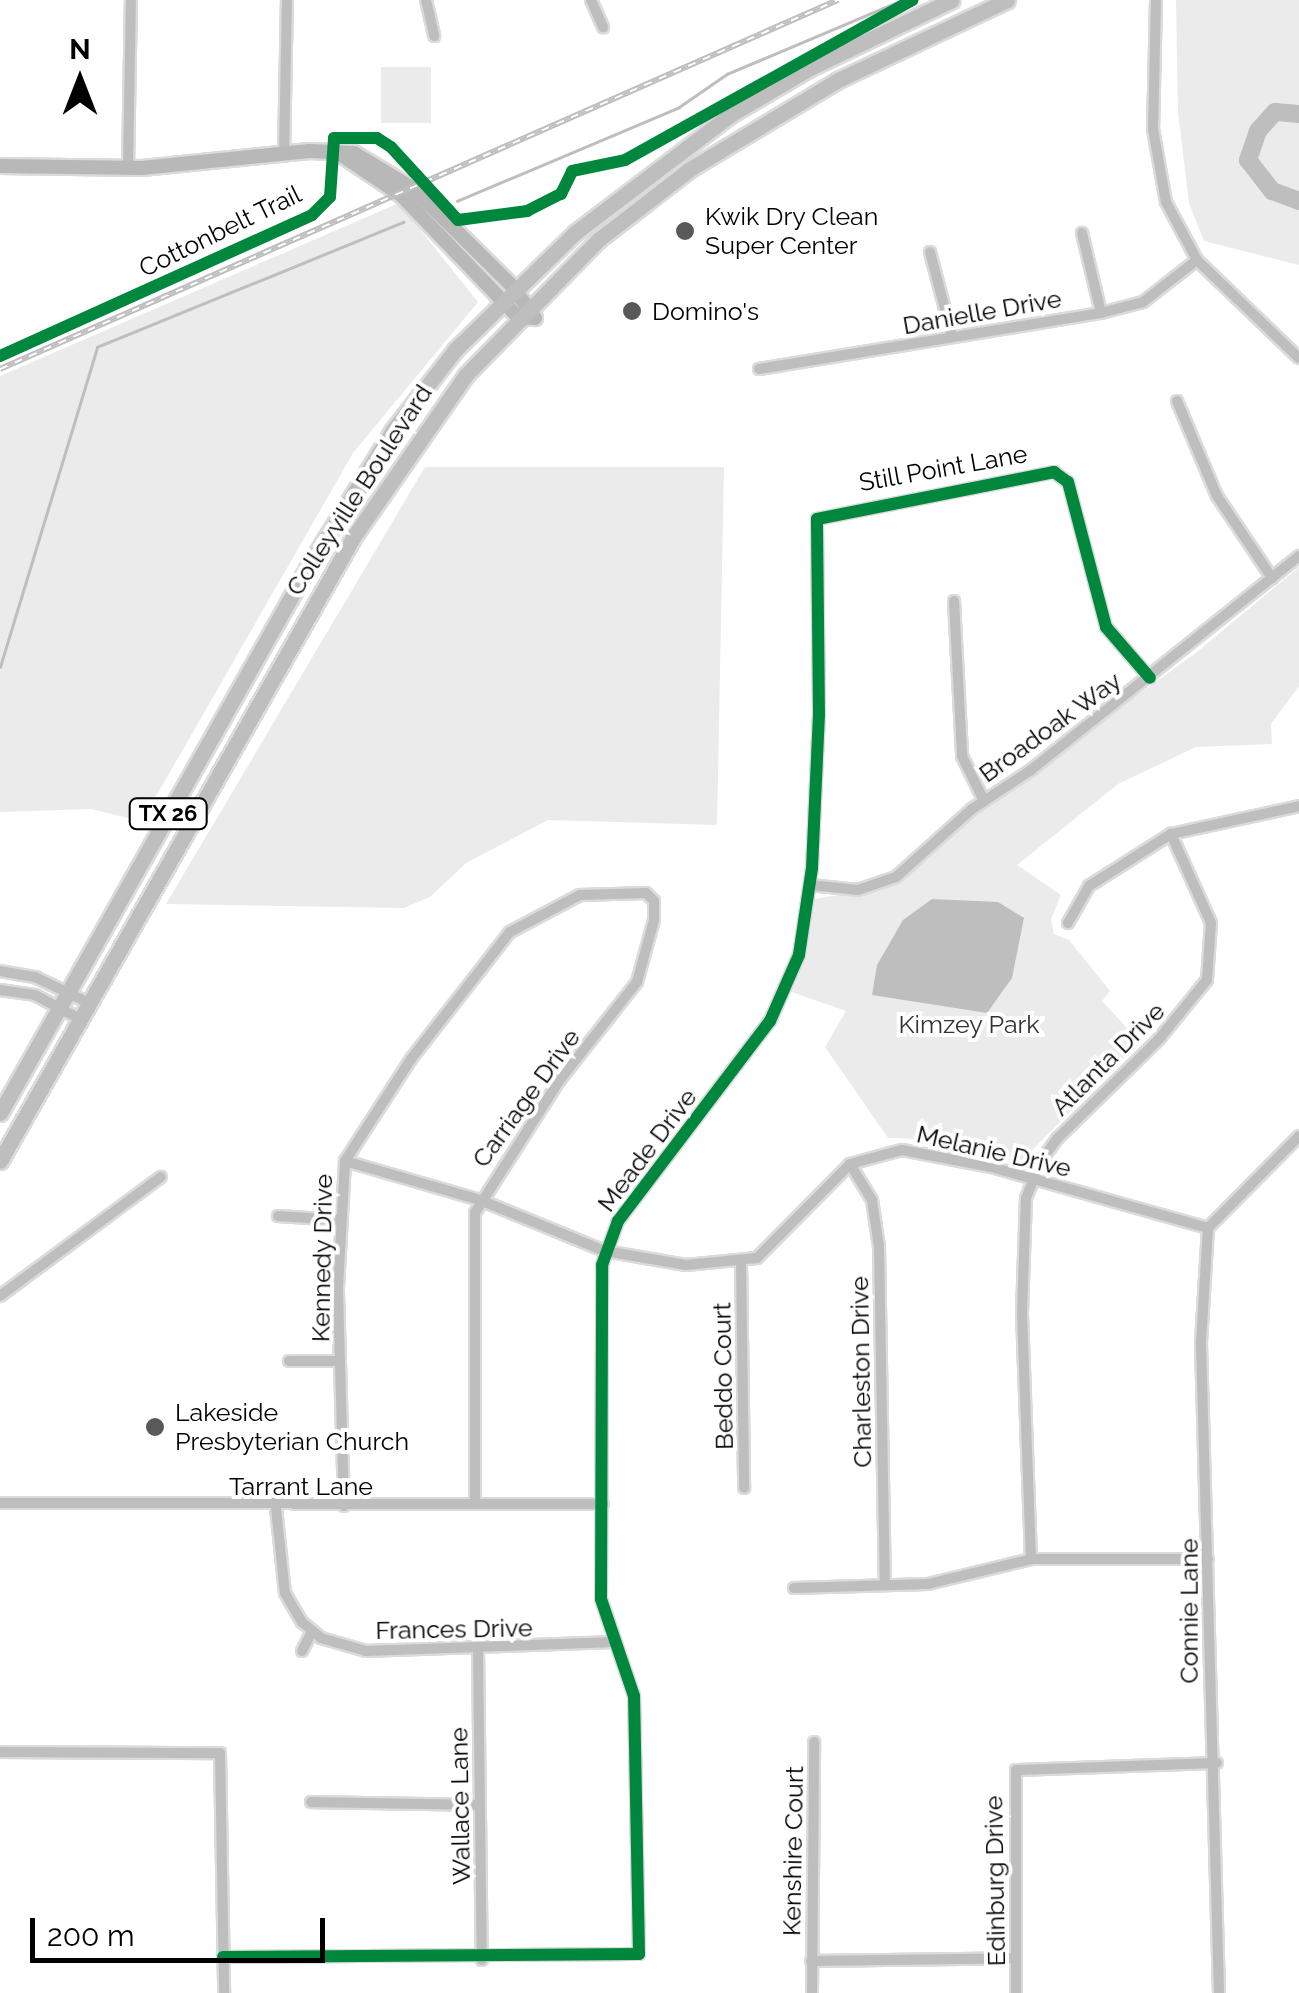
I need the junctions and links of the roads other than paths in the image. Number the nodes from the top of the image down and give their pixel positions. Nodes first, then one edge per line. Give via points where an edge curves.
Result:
1 (131, 0) edge
2 (287, 0) edge
3 (426, 0) edge
4 (590, 0) edge
5 (952, 0) edge
6 (1007, 0) edge
7 (1156, 0) edge
8 (603, 27) dead end
9 (434, 36) dead end
10 (284, 154) junction
11 (0, 166) edge
12 (128, 168) junction
13 (1082, 234) dead end
14 (930, 252) dead end
15 (1198, 260) junction
16 (507, 293) junction
17 (524, 311) junction
18 (1101, 314) junction
19 (952, 336) junction
20 (1299, 358) edge
21 (759, 369) dead end
22 (1177, 401) dead end
23 (830, 512) joint
24 (1299, 556) edge
25 (1272, 578) junction
26 (954, 601) dead end
27 (1150, 678) junction
28 (243, 684) junction
29 (262, 695) junction
30 (984, 801) junction
31 (1299, 806) edge
32 (1172, 834) junction
33 (810, 885) junction
34 (550, 908) joint
35 (1068, 923) dead end
36 (0, 971) edge
37 (0, 990) edge
38 (68, 992) junction
39 (89, 1003) junction
40 (59, 1008) junction
41 (80, 1019) junction
42 (0, 1112) edge
43 (1299, 1136) edge
44 (0, 1161) edge
45 (344, 1161) junction
46 (850, 1164) junction
47 (161, 1177) dead end
48 (1031, 1178) junction
49 (480, 1200) junction
50 (278, 1216) dead end
51 (339, 1220) junction
52 (1208, 1228) junction
53 (605, 1251) junction
54 (742, 1262) junction
55 (0, 1296) edge
56 (340, 1361) junction
57 (288, 1362) dead end
58 (744, 1488) dead end
59 (0, 1502) edge
60 (475, 1504) junction
61 (603, 1504) junction
62 (344, 1506) junction
63 (276, 1508) junction
64 (1032, 1559) junction
65 (1208, 1559) junction
66 (885, 1585) junction
67 (794, 1588) dead end
68 (312, 1630) junction
69 (614, 1642) junction
70 (302, 1651) dead end
71 (478, 1651) junction
72 (814, 1742) dead end
73 (0, 1752) edge
74 (1217, 1762) junction
75 (312, 1802) dead end
76 (480, 1805) junction
77 (223, 1957) junction
78 (1016, 1958) junction
79 (482, 1960) junction
80 (811, 1961) junction
81 (224, 1993) edge
82 (812, 1993) edge
83 (1016, 1993) edge
84 (1219, 1993) edge

1 - 12 street
2 - 10 street
3 - 9 street
4 - 8 street
5 - 16 main road, Colleyville Boulevard / TX 26 via 730,115
6 - 17 main road, Colleyville Boulevard / TX 26 via 904,45 738,137 598,240
7 - 15 street via 1156,164 1166,202
10 - 12 main road
10 - 16 main road via 340,154 390,170
11 - 12 main road
13 - 18 street
14 - 19 street
15 - 18 street, Danielle Drive via 1143,302
15 - 20 street
16 - 17 main road
16 - 28 main road, Colleyville Boulevard / TX 26 via 372,460
17 - 29 main road, Colleyville Boulevard / TX 26 via 416,439
18 - 19 street, Danielle Drive
19 - 21 street, Danielle Drive
22 - 25 street via 1217,496
23 - 27 street, Still Point Lane via 1048,472 1062,476 1106,627
23 - 33 street, Meade Drive via 817,519 815,530 820,714
24 - 25 street, Broadoak Way
25 - 27 street, Broadoak Way
26 - 30 street via 962,756
27 - 30 street, Broadoak Way
28 - 29 main road
28 - 38 main road, Colleyville Boulevard / TX 26
29 - 39 main road, Colleyville Boulevard / TX 26
30 - 33 street, Broadoak Way via 896,876 858,890
31 - 32 street
32 - 35 street via 1089,886
32 - 48 street, Atlanta Drive via 1211,923 1207,980 1163,1034 1058,1138
33 - 53 street, Meade Drive via 799,955 770,1021 624,1213
34 - 45 street, Kennedy Drive via 510,932 468,981
34 - 49 street, Carriage Drive via 580,895 646,893 654,901 651,948 637,982
36 - 38 street
37 - 40 street
38 - 39 street
38 - 40 main road, Colleyville Boulevard / TX 26
39 - 41 main road, Colleyville Boulevard / TX 26
40 - 41 street
40 - 42 main road, Colleyville Boulevard / TX 26
41 - 44 main road, Colleyville Boulevard / TX 26
43 - 52 street
45 - 49 street
45 - 51 street, Kennedy Drive
46 - 48 street, Melanie Drive via 902,1150
46 - 54 street via 768,1251
46 - 66 street, Charleston Drive via 872,1200 879,1246
47 - 55 street
48 - 52 street, Melanie Drive
48 - 64 street, Atlanta Drive via 1022,1312
49 - 53 street
49 - 60 street, Carriage Drive via 471,1249
50 - 51 street
51 - 56 street, Kennedy Drive
52 - 65 street, Connie Lane via 1201,1344
53 - 54 street via 686,1265
53 - 61 street, Meade Drive
54 - 58 street, Beddo Court
56 - 57 street
56 - 62 street, Kennedy Drive
59 - 63 street, Tarrant Lane
60 - 61 street, Tarrant Lane
60 - 62 street, Tarrant Lane
61 - 69 street, Meade Drive via 600,1599
62 - 63 street, Tarrant Lane
63 - 68 street via 280,1578 294,1611
64 - 65 street
64 - 66 street via 928,1584
65 - 74 street, Connie Lane via 1206,1672
66 - 67 street
68 - 70 street
68 - 71 street, Frances Drive via 366,1651
69 - 71 street, Frances Drive
69 - 79 street, Meade Drive via 634,1696 641,1948 634,1957
71 - 76 street, Wallace Lane
72 - 80 street, Kenshire Court
73 - 77 street via 220,1752
74 - 78 street, Edinburg Drive via 1016,1770
74 - 84 street, Connie Lane
75 - 76 street
76 - 79 street, Wallace Lane
77 - 79 street
77 - 81 street
78 - 80 street
78 - 83 street, Edinburg Drive
80 - 82 street, Kenshire Court

